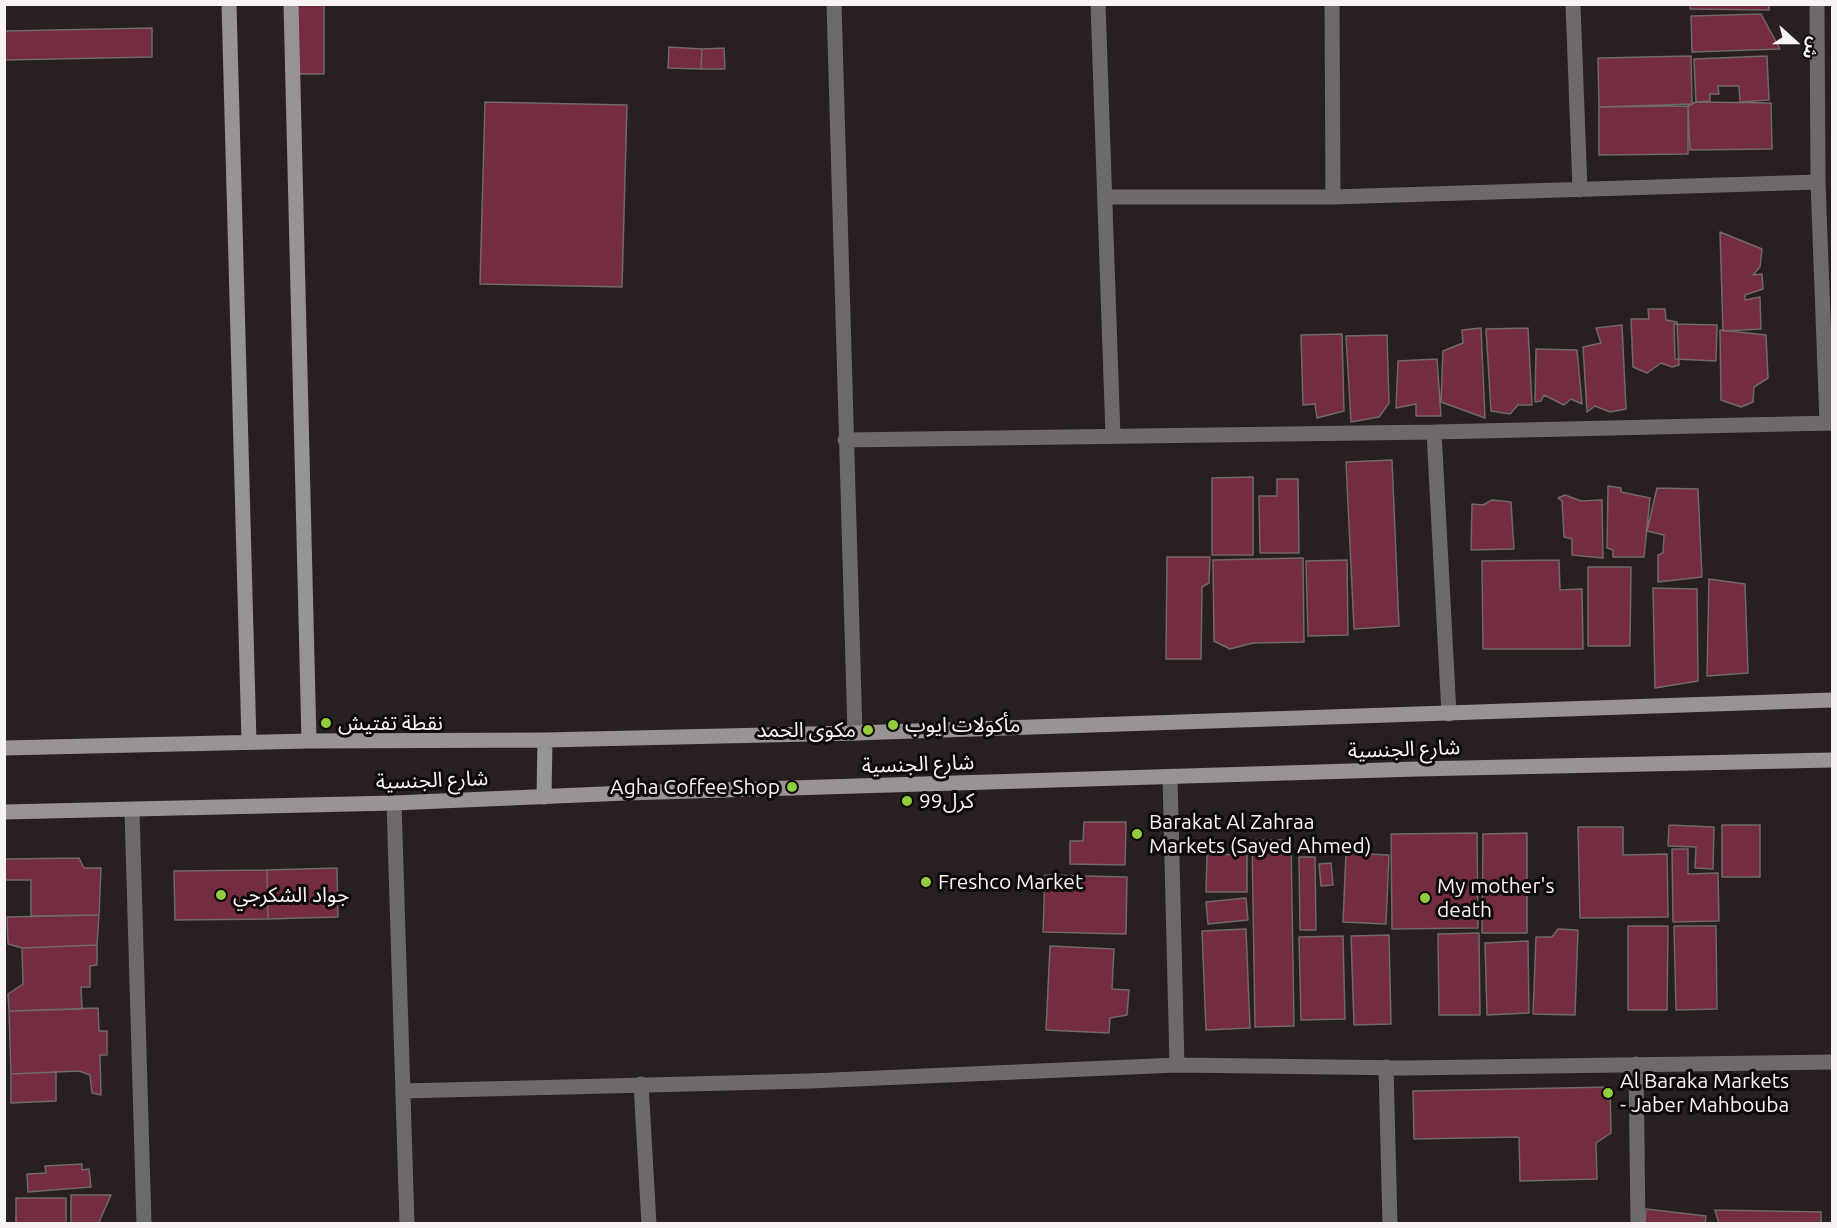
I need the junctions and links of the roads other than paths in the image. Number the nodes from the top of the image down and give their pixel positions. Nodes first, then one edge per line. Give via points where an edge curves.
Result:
1 (229, 4) edge
2 (291, 4) edge
3 (834, 4) edge
4 (1098, 4) edge
5 (1332, 4) edge
6 (1573, 4) edge
7 (1816, 4) edge
8 (1818, 182) junction
9 (1580, 190) junction
10 (1105, 197) junction
11 (1333, 197) junction
12 (1830, 423) edge
13 (1434, 432) junction
14 (1113, 436) junction
15 (845, 440) junction
16 (1833, 700) edge
17 (1449, 714) junction
18 (855, 733) junction
19 (545, 740) junction
20 (309, 741) junction
21 (249, 742) junction
22 (4, 748) edge
23 (1833, 760) edge
24 (1170, 778) junction
25 (544, 797) junction
26 (394, 803) junction
27 (132, 810) junction
28 (4, 812) edge
29 (1833, 1062) edge
30 (1636, 1064) junction
31 (1177, 1065) junction
32 (1386, 1067) junction
33 (641, 1084) junction
34 (403, 1091) junction
35 (144, 1224) edge
36 (407, 1224) edge
37 (649, 1224) edge
38 (1390, 1224) edge
39 (1638, 1224) edge

1 - 21 main road
2 - 20 main road
3 - 15 street
4 - 10 street
5 - 11 street
6 - 9 street
7 - 8 street
8 - 9 street
8 - 12 street
9 - 11 street
10 - 11 street
10 - 14 street
12 - 13 street
13 - 14 street
13 - 17 street
14 - 15 street
15 - 18 street
16 - 17 main road, شارع الجنسية
17 - 18 main road, شارع الجنسية
18 - 19 main road, شارع الجنسية
19 - 20 main road, شارع الجنسية
19 - 25 main road
20 - 21 main road, شارع الجنسية
21 - 22 main road, شارع الجنسية
23 - 24 main road, شارع الجنسية
24 - 25 main road, شارع الجنسية
24 - 31 street
25 - 26 main road, شارع الجنسية
26 - 27 main road, شارع الجنسية
26 - 34 street
27 - 28 main road, شارع الجنسية
27 - 35 street
29 - 30 street
30 - 32 street
30 - 39 street
31 - 32 street
31 - 33 street via 810,1082
32 - 38 street
33 - 34 street
33 - 37 street
34 - 36 street

